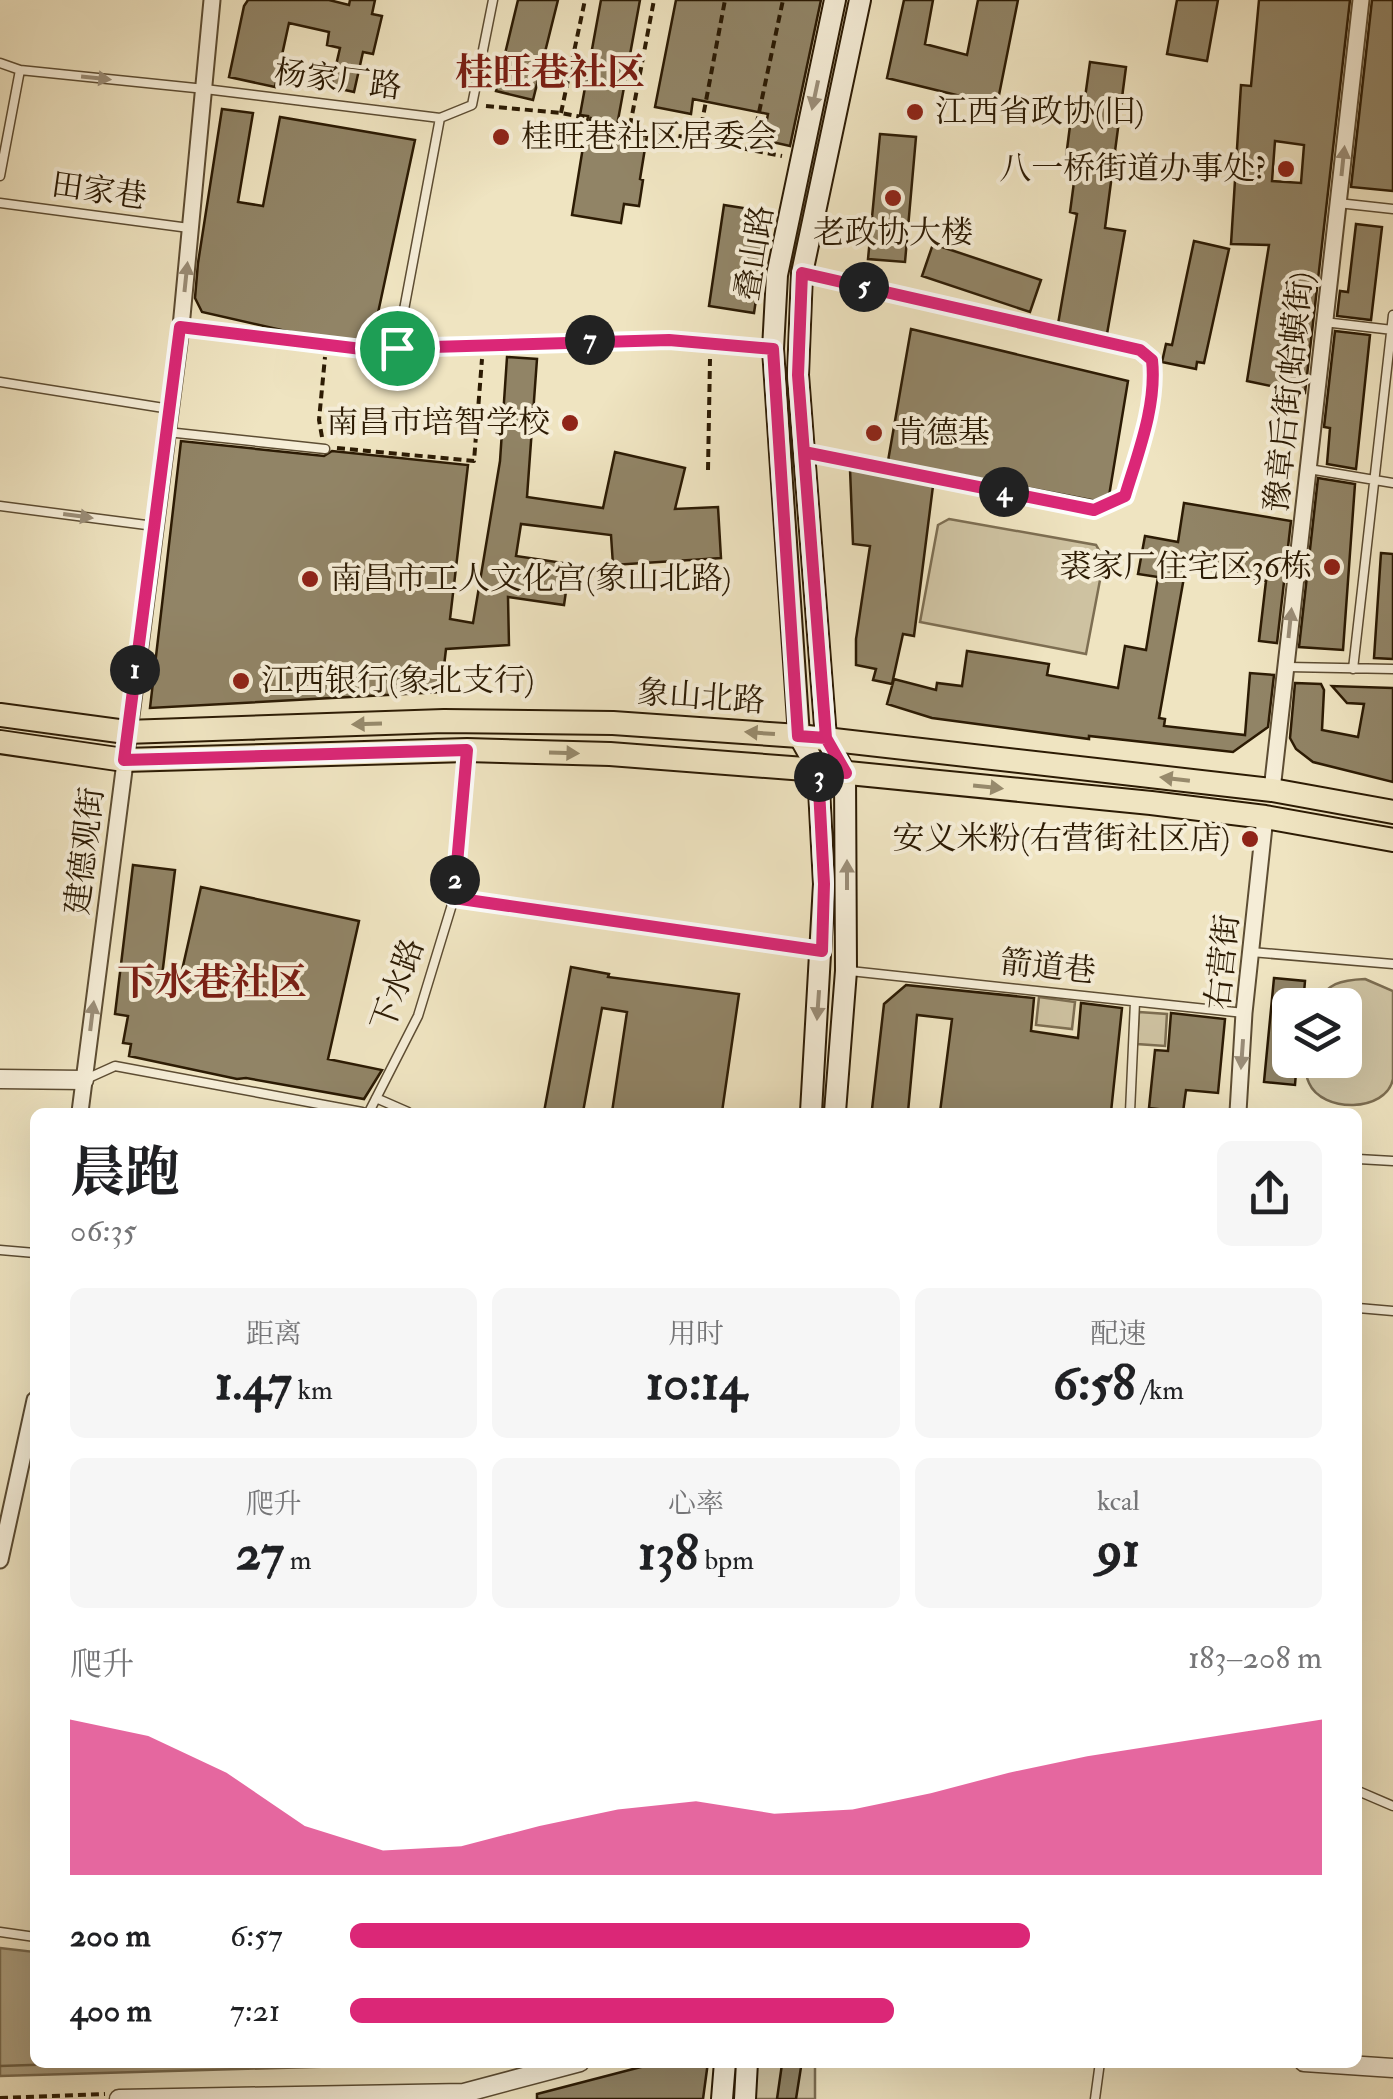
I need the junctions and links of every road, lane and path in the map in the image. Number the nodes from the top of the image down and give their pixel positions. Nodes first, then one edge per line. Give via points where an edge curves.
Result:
1 (212, 0) edge
2 (493, 0) edge
3 (585, 0) edge
4 (654, 0) edge
5 (725, 0) edge
6 (783, 0) edge
7 (835, 0) edge
8 (860, 0) edge
9 (1361, 0) edge
10 (0, 63) edge
11 (20, 70) junction
12 (206, 88) junction
13 (472, 105) junction
14 (561, 112) junction
15 (440, 118) junction
16 (630, 126) junction
17 (698, 140) junction
18 (751, 150) junction
19 (802, 160) junction
20 (0, 176) edge
21 (0, 202) edge
22 (1338, 202) junction
23 (1393, 209) edge
24 (192, 228) junction
25 (802, 273) junction
26 (1393, 315) edge
27 (1324, 322) junction
28 (180, 327) junction
29 (1392, 330) edge
30 (484, 344) junction
31 (710, 344) junction
32 (326, 345) junction
33 (397, 348) junction
34 (773, 349) junction
35 (0, 382) edge
36 (170, 409) junction
37 (167, 432) junction
38 (327, 446) junction
39 (804, 452) junction
40 (1308, 469) junction
41 (708, 470) dead end
42 (1374, 478) junction
43 (1393, 483) edge
44 (0, 506) edge
45 (156, 526) junction
46 (1286, 668) junction
47 (1353, 668) junction
48 (1393, 669) edge
49 (0, 715) edge
50 (126, 732) junction
51 (798, 736) junction
52 (826, 738) junction
53 (0, 742) edge
54 (467, 750) junction
55 (124, 760) junction
56 (818, 770) junction
57 (846, 773) junction
58 (1272, 790) junction
59 (1393, 812) edge
60 (1265, 817) junction
61 (1393, 840) edge
62 (454, 898) junction
63 (822, 951) junction
64 (1251, 952) junction
65 (1393, 964) edge
66 (846, 970) junction
67 (1136, 1002) junction
68 (1244, 1013) junction
69 (0, 1079) edge
70 (84, 1080) junction
71 (376, 1098) junction
72 (80, 1108) edge
73 (343, 1108) edge
74 (368, 1108) edge
75 (399, 1108) edge
76 (812, 1108) edge
77 (836, 1108) edge
78 (1130, 1108) edge
79 (1238, 1108) edge
80 (1362, 1158) edge
81 (1393, 1161) edge
82 (0, 1250) edge
83 (30, 1253) edge
84 (1362, 1308) edge
85 (1393, 1311) edge
86 (30, 1456) edge
87 (0, 1560) edge
88 (1362, 1794) edge
89 (1393, 1806) edge
90 (0, 1932) edge
91 (30, 1936) edge
92 (1362, 2066) edge
93 (557, 2068) edge
94 (725, 2068) edge
95 (747, 2068) edge
96 (1099, 2068) edge
97 (1393, 2068) edge
98 (206, 2097) edge
99 (119, 2099) edge
100 (722, 2099) edge
101 (744, 2099) edge
102 (1096, 2099) edge

1 - 12 street, 建德观街
2 - 13 lane
3 - 14 path
4 - 16 path
5 - 17 path
6 - 18 path
7 -> 19 main road, 叠山路
8 - 25 main road, 叠山路
22 -> 9 street, 豫章后街(蛤蟆街)
10 - 11 lane, 杨家厂路
11 -> 12 lane, 杨家厂路
11 - 20 lane
12 - 15 lane, 杨家厂路
12 - 24 street, 建德观街
13 - 14 path
13 - 15 lane
14 - 16 path
15 - 33 lane, 杨家厂路
16 - 17 path
17 - 18 path
18 - 19 path
19 - 34 main road, 叠山路 via 777,276
21 - 24 lane, 田家巷
22 - 23 lane
22 - 27 street, 豫章后街(蛤蟆街)
28 -> 24 street, 建德观街
25 - 39 main road, 叠山路 via 798,375
25 - 39 lane via 1140,350 1152,360 1154,378 1125,496 1094,510
26 - 29 lane
27 - 29 lane
27 - 40 street, 豫章后街(蛤蟆街)
28 - 32 lane
28 - 36 street, 建德观街
29 - 42 lane
30 - 31 lane
30 - 33 lane
30 - 38 path via 474,461
31 - 34 lane
31 - 41 path
32 - 33 lane
32 - 38 path via 319,420
34 - 51 main road, 叠山路
35 - 36 lane
36 - 37 street, 建德观街
37 - 38 lane
37 - 45 street, 建德观街
39 - 52 main road, 叠山路
40 - 42 lane
46 -> 40 street, 豫章后街(蛤蟆街)
42 - 43 lane
42 - 47 lane
44 -> 45 lane
45 - 50 street, 建德观街
46 - 47 lane
46 - 58 street, 豫章后街(蛤蟆街)
47 - 48 lane
49 - 50 main road, 象山北路
51 -> 50 main road, 象山北路 via 454,721
50 - 55 street, 建德观街
51 - 52 main road, 象山北路
51 - 56 main road, 叠山路
52 - 57 main road, 叠山路
58 -> 52 main road, 象山北路
53 - 55 main road, 象山北路
54 - 55 main road, 象山北路
54 -> 56 main road, 象山北路
54 - 62 lane, 下水路
70 -> 55 street, 建德观街
56 - 57 main road, 象山北路
56 - 63 main road, 叠山路
57 -> 60 main road, 象山北路
66 -> 57 main road, 叠山路
58 - 59 main road, 象山北路
60 - 61 main road, 象山北路
60 - 64 street, 右营街
62 - 63 lane
62 - 71 lane, 下水路 via 418,1016
63 -> 76 main road, 叠山路
64 - 65 lane
64 - 68 street, 右营街
66 - 67 lane, 箭道巷
66 - 77 main road, 叠山路
67 - 68 lane, 箭道巷
67 - 78 lane
68 -> 79 street, 右营街
69 - 70 street
70 - 72 street, 建德观街
70 - 73 lane, 下水路 via 115,1066
71 - 74 lane, 下水路
71 - 75 lane
80 - 81 lane
82 - 83 lane
84 - 85 lane
86 - 87 street
88 - 89 lane
90 - 91 lane
92 - 97 street
93 - 98 street via 464,2092
94 - 100 main road
95 - 101 main road
96 - 102 lane
98 - 99 street

